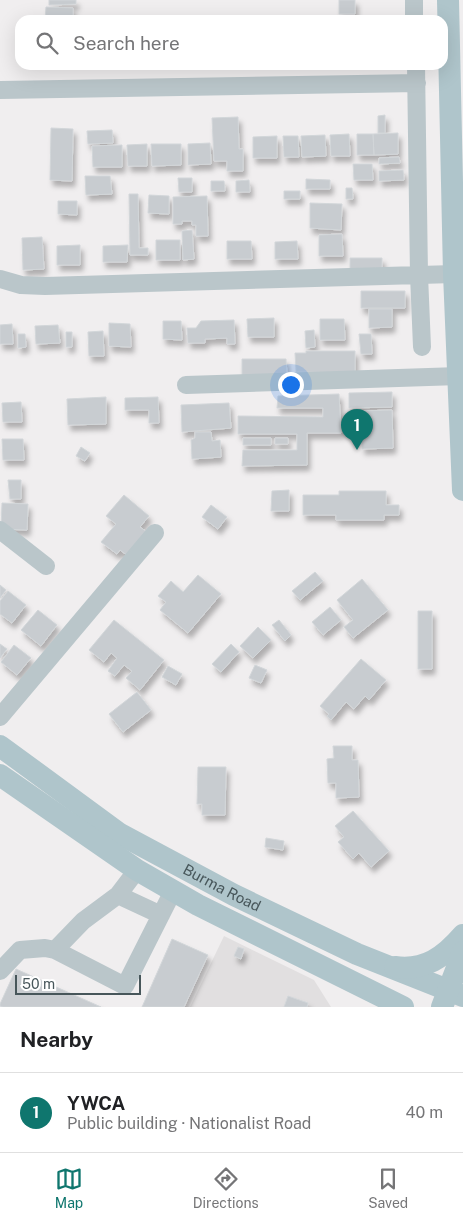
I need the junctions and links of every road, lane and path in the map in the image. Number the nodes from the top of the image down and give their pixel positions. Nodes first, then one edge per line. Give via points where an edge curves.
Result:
1 (414, 0) edge
2 (448, 0) edge
3 (414, 15) edge
4 (416, 70) edge
5 (417, 83) junction
6 (0, 90) edge
7 (454, 274) junction
8 (419, 275) junction
9 (0, 279) edge
10 (460, 328) edge
11 (422, 347) dead end
12 (459, 376) junction
13 (186, 385) dead end
14 (463, 490) edge
15 (0, 530) edge
16 (155, 533) dead end
17 (46, 566) dead end
18 (0, 717) edge
19 (0, 746) edge
20 (0, 776) edge
21 (137, 870) junction
22 (173, 891) junction
23 (118, 895) junction
24 (161, 915) junction
25 (463, 935) edge
26 (55, 950) junction
27 (463, 952) edge
28 (386, 966) junction
29 (0, 971) edge
30 (451, 998) edge
31 (399, 1006) edge

1 - 3 street
2 - 7 main road
4 - 5 street
5 - 6 street
5 - 8 street
7 - 8 street
7 - 10 main road
8 - 9 street via 45,286 22,285
8 - 11 street
10 - 12 main road
12 - 13 street
12 - 14 main road
15 - 17 street
16 - 18 street
19 - 28 main road, Burma Road via 120,834 234,895
20 - 21 main road, Burma Road
21 - 22 main road, Burma Road
21 - 23 street
22 - 24 street
22 - 31 main road, Burma Road
23 - 24 street
23 - 26 street via 83,921
24 - 26 street via 125,986
25 - 28 main road via 438,958 422,966
26 - 29 street via 20,950
27 - 30 main road
28 - 30 main road, Burma Road

